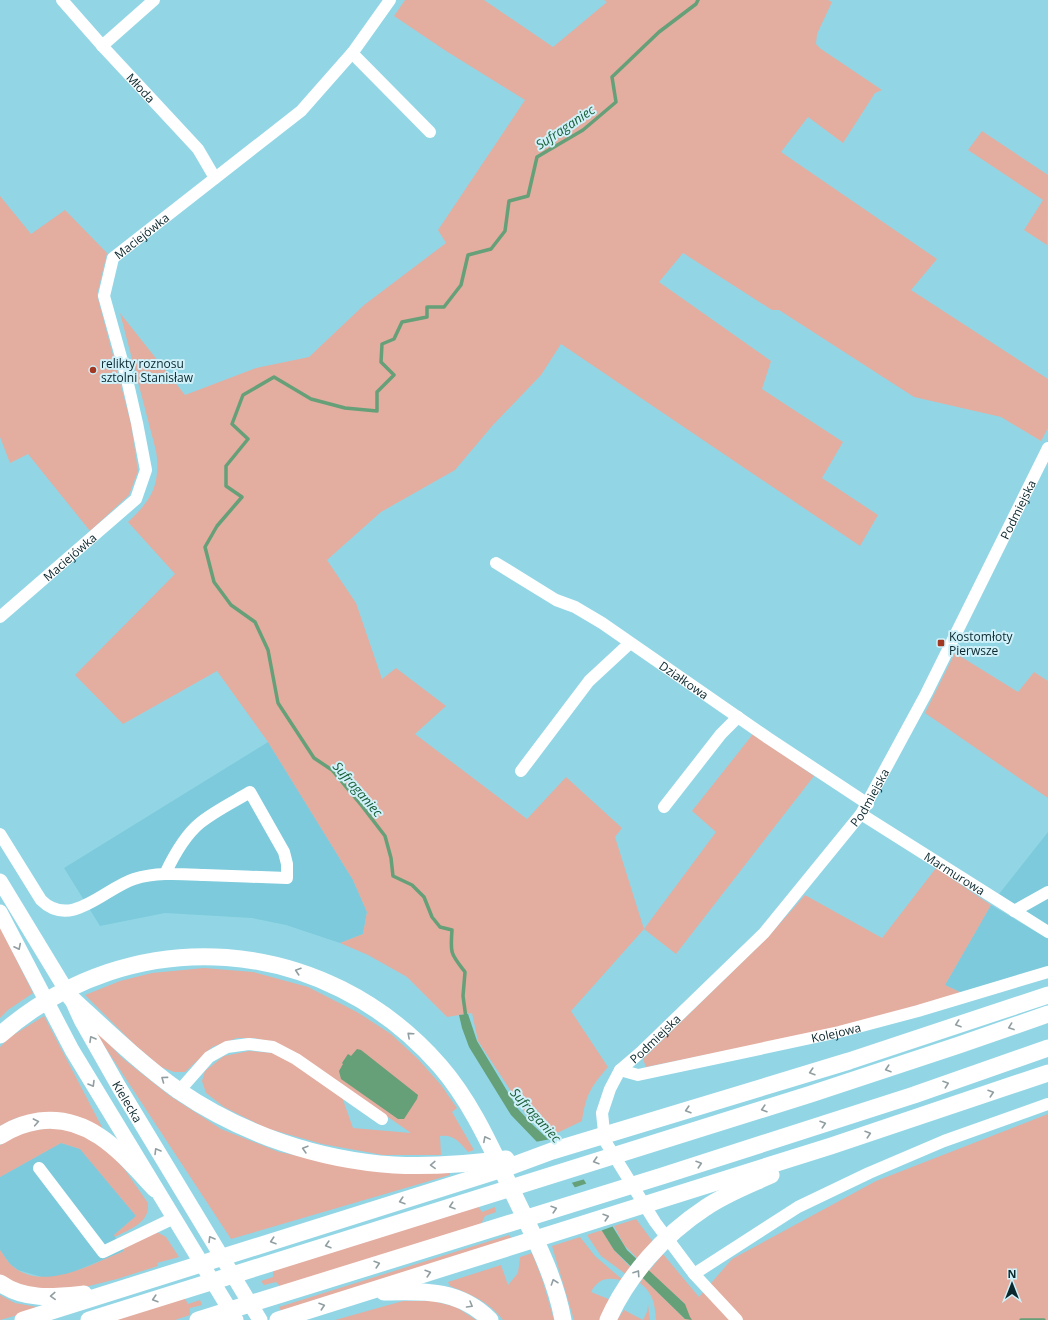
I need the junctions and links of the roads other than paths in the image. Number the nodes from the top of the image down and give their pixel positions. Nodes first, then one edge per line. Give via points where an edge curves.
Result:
1 (62, 0) edge
2 (154, 0) edge
3 (390, 0) edge
4 (102, 46) junction
5 (352, 53) junction
6 (430, 132) dead end
7 (215, 178) junction
8 (1048, 448) edge
9 (496, 562) dead end
10 (0, 617) edge
11 (630, 643) junction
12 (738, 717) junction
13 (521, 771) dead end
14 (664, 807) dead end
15 (865, 809) junction
16 (0, 834) edge
17 (165, 874) junction
18 (0, 881) edge
19 (1048, 892) edge
20 (1014, 911) junction
21 (0, 912) edge
22 (1048, 932) edge
23 (1048, 972) edge
24 (1048, 995) edge
25 (70, 998) junction
26 (1048, 1014) edge
27 (0, 1035) edge
28 (1048, 1048) edge
29 (620, 1070) junction
30 (1048, 1073) edge
31 (179, 1091) junction
32 (1048, 1104) edge
33 (382, 1119) dead end
34 (0, 1136) edge
35 (831, 1146) junction
36 (38, 1168) dead end
37 (476, 1170) junction
38 (155, 1189) junction
39 (174, 1218) junction
40 (694, 1274) junction
41 (0, 1283) edge
42 (120, 1290) junction
43 (364, 1292) junction
44 (612, 1313) edge
45 (204, 1318) edge
46 (281, 1319) edge
47 (23, 1320) edge
48 (89, 1320) edge
49 (236, 1320) edge
50 (260, 1320) edge
51 (490, 1320) edge
52 (564, 1320) edge
53 (737, 1320) edge

1 - 4 street, Młoda
2 - 4 street
3 - 5 street, Maciejówka
4 - 7 street, Młoda via 198,149
5 - 6 street
5 - 7 street, Maciejówka via 301,111
7 - 10 street, Maciejówka via 113,258 104,296 138,423 146,470 136,499
8 - 15 street, Podmiejska via 930,687
9 - 11 street, Działkowa via 556,600 575,607 602,623
11 - 12 street, Działkowa
11 - 13 street via 589,681
12 - 14 street via 721,734
12 - 15 street, Działkowa
15 - 20 street, Marmurowa
15 - 29 street, Podmiejska via 764,933
16 - 17 street via 41,900 54,909 75,910 142,876
17 - 17 street via 170,862 200,823 250,792 284,852 287,864 287,878
18 - 25 main road, Kielecka
19 - 20 street
20 - 22 street, Marmurowa
21 -> 38 main road, Kielecka via 72,1050
23 - 29 street, Kolejowa via 839,1032 638,1075
24 -> 37 highway via 849,1061 552,1151 515,1158
31 -> 25 highway via 139,1060
50 -> 25 main road, Kielecka via 119,1087
26 -> 48 highway via 646,1146
52 -> 27 highway via 548,1265 471,1110 441,1067 411,1036 347,991 281,966 253,960 223,957 174,958 111,971 63,992 42,1003
45 -> 28 highway via 662,1176 914,1095
29 - 40 street, Podmiejska via 610,1089 602,1114 605,1141 655,1222
35 -> 30 highway
31 - 33 street via 209,1057 227,1046 249,1044 273,1047 296,1059
37 -> 31 highway via 394,1165 306,1150 232,1122
32 - 40 street via 944,1141 862,1176 798,1207
34 -> 38 highway via 15,1128 36,1122 56,1120 76,1124 105,1139
43 -> 35 highway
44 -> 35 highway via 642,1266 680,1226 723,1197
36 - 39 street via 103,1252
37 -> 42 highway via 243,1251
38 - 39 main road, Kielecka
39 - 49 main road
40 - 53 street, Podmiejska
42 -> 41 highway via 42,1297 17,1292
42 - 47 highway
46 -> 43 highway
43 -> 51 highway via 423,1291 448,1295 476,1307

